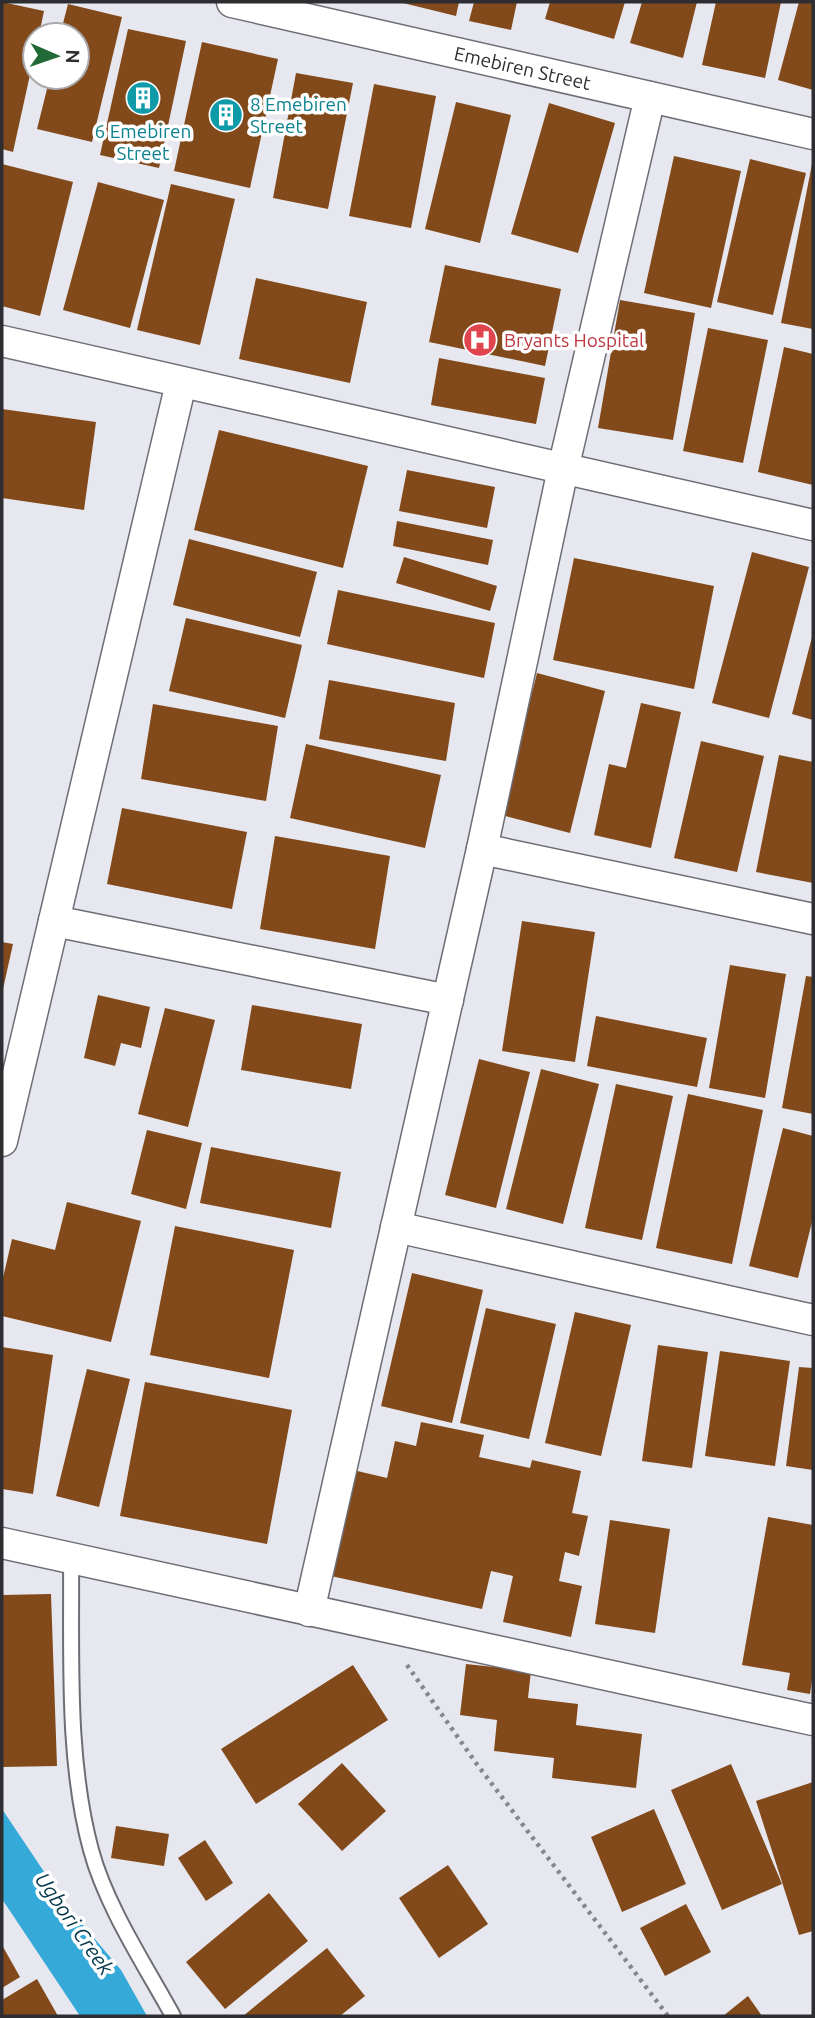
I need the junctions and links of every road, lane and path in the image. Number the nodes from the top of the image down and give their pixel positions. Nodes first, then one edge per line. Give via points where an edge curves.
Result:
1 (232, 2) edge
2 (650, 97) junction
3 (813, 134) edge
4 (2, 341) edge
5 (181, 383) junction
6 (563, 469) junction
7 (813, 525) edge
8 (482, 849) junction
9 (813, 919) edge
10 (54, 920) junction
11 (448, 1000) junction
12 (2, 1141) edge
13 (396, 1227) junction
14 (813, 1320) edge
15 (2, 1543) edge
16 (71, 1558) junction
17 (309, 1611) junction
18 (380, 1627) junction
19 (813, 1720) edge
20 (173, 2016) edge
21 (668, 2016) edge

1 - 2 street, Emebiren Street
2 - 3 street, Emebiren Street
2 - 6 street
4 - 5 street
5 - 6 street
5 - 10 street
6 - 7 street
6 - 8 street
8 - 9 street
8 - 11 street
10 - 11 street
10 - 12 street
11 - 13 street
13 - 14 street
13 - 17 street
15 - 16 street
16 - 17 street
16 - 20 lane via 79,1798 105,1890
17 - 18 street
18 - 19 street
18 - 21 path via 476,1763

